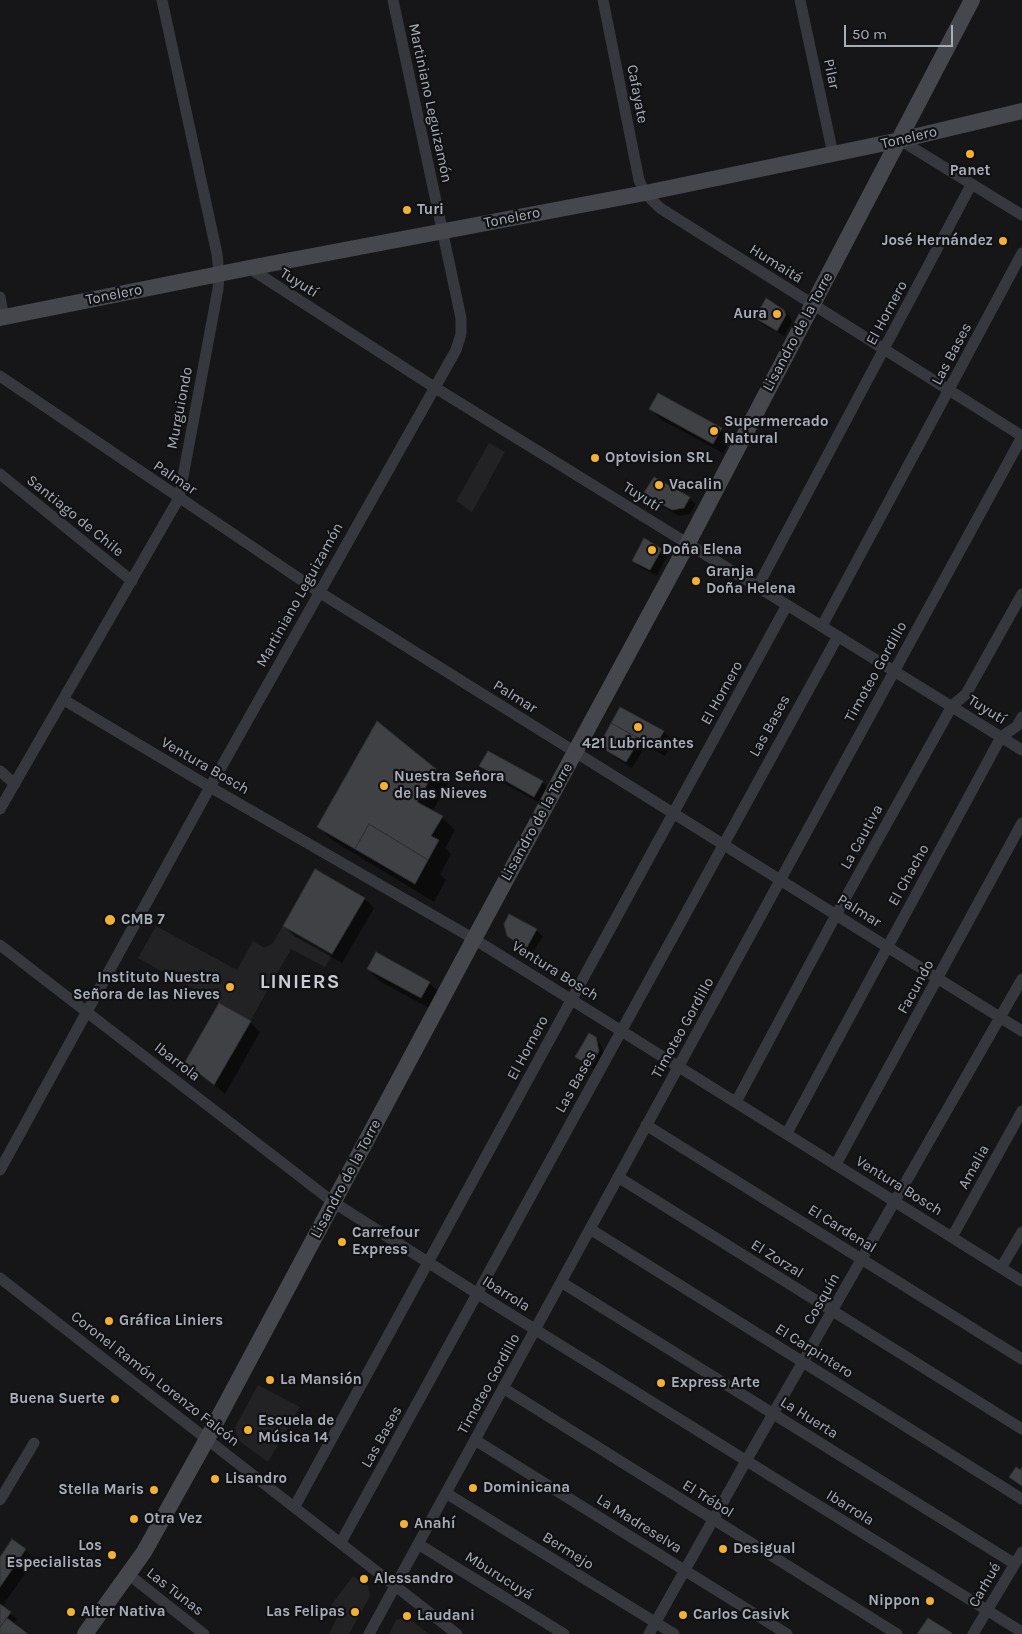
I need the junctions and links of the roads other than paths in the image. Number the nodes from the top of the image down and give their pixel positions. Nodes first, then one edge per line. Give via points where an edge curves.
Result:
1 (162, 0) edge
2 (393, 0) edge
3 (603, 0) edge
4 (800, 0) edge
5 (972, 0) edge
6 (1022, 111) edge
7 (900, 140) junction
8 (833, 154) junction
9 (971, 185) junction
10 (645, 193) junction
11 (1022, 215) edge
12 (443, 231) junction
13 (1022, 253) edge
14 (249, 268) junction
15 (219, 274) junction
16 (0, 297) edge
17 (813, 304) junction
18 (2, 318) edge
19 (884, 350) junction
20 (0, 376) edge
21 (434, 387) junction
22 (949, 390) junction
23 (1022, 436) edge
24 (0, 474) edge
25 (179, 498) junction
26 (688, 543) junction
27 (132, 581) junction
28 (758, 586) junction
29 (319, 592) junction
30 (1022, 594) edge
31 (787, 605) junction
32 (822, 626) junction
33 (838, 636) junction
34 (894, 670) junction
35 (64, 700) junction
36 (952, 706) junction
37 (1022, 718) edge
38 (1002, 737) junction
39 (1022, 750) edge
40 (575, 753) junction
41 (0, 771) edge
42 (15, 784) junction
43 (210, 786) junction
44 (0, 810) edge
45 (673, 814) junction
46 (1022, 823) edge
47 (722, 845) junction
48 (780, 881) junction
49 (836, 915) junction
50 (474, 939) junction
51 (0, 944) edge
52 (888, 947) junction
53 (938, 978) junction
54 (1022, 978) edge
55 (572, 999) junction
56 (87, 1011) junction
57 (1000, 1017) junction
58 (621, 1030) junction
59 (1022, 1031) edge
60 (679, 1066) junction
61 (736, 1102) junction
62 (1022, 1111) edge
63 (646, 1124) junction
64 (787, 1133) junction
65 (836, 1164) junction
66 (0, 1170) edge
67 (618, 1177) junction
68 (333, 1202) junction
69 (895, 1202) junction
70 (590, 1229) junction
71 (1022, 1232) edge
72 (952, 1237) junction
73 (862, 1259) junction
74 (429, 1263) junction
75 (1002, 1268) junction
76 (0, 1278) edge
77 (1022, 1281) edge
78 (561, 1282) junction
79 (478, 1294) junction
80 (832, 1311) junction
81 (535, 1330) junction
82 (1022, 1359) edge
83 (803, 1361) junction
84 (503, 1388) junction
85 (773, 1414) junction
86 (1022, 1429) edge
87 (207, 1438) junction
88 (475, 1440) junction
89 (34, 1443) dead end
90 (746, 1461) junction
91 (446, 1493) junction
92 (1022, 1499) edge
93 (0, 1500) edge
94 (295, 1506) junction
95 (713, 1519) junction
96 (341, 1542) junction
97 (418, 1544) junction
98 (1022, 1552) edge
99 (1015, 1564) junction
100 (685, 1570) junction
101 (128, 1574) junction
102 (395, 1585) junction
103 (988, 1611) junction
104 (655, 1622) junction
105 (1022, 1632) edge
106 (85, 1634) edge
107 (204, 1634) edge
108 (369, 1634) edge
109 (457, 1634) edge
110 (564, 1634) edge
111 (649, 1634) edge
112 (674, 1634) edge
113 (787, 1634) edge
114 (897, 1634) edge
115 (973, 1634) edge

1 - 15 street, Murguiondo
2 - 12 street, Martiniano Leguizamón
3 - 10 street, Cafayate via 639,180
4 - 8 street, Pilar
5 - 7 street, Lisandro de la Torre
6 - 7 street, Tonelero
7 - 8 street, Tonelero
7 - 9 street
7 - 17 street, Lisandro de la Torre
8 - 10 street, Tonelero
9 - 11 street
9 - 19 street, El Hornero
10 - 12 street, Tonelero
10 - 17 street, Humaitá via 660,208
12 - 14 street, Tonelero
12 - 21 street, Martiniano Leguizamón via 461,318 461,334 456,350
13 - 22 street, Las Bases
14 - 15 street, Tonelero
14 - 21 street, Tuyutí
15 - 18 street, Tonelero
15 - 25 street, Murguiondo
16 - 18 street
17 - 19 street, Humaitá
17 - 26 street, Lisandro de la Torre
19 - 22 street, Humaitá
19 - 28 street, El Hornero
20 - 25 street, Palmar
21 - 26 street, Tuyutí
21 - 29 street, Martiniano Leguizamón
22 - 23 street, Humaitá
22 - 32 street, Las Bases
23 - 34 street, Timoteo Gordillo
24 - 27 street, Santiago de Chile
25 - 27 street, Murguiondo
25 - 29 street, Palmar
26 - 28 street, Tuyutí
26 - 40 street, Lisandro de la Torre
27 - 35 street, Murguiondo
28 - 31 street, Tuyutí
29 - 40 street, Palmar
29 - 43 street, Martiniano Leguizamón
30 - 36 street, La Cautiva via 966,694
31 - 32 street, Tuyutí
31 - 45 street, El Hornero
32 - 33 street, Tuyutí
33 - 34 street, Tuyutí
33 - 47 street, Las Bases
34 - 36 street, Tuyutí
34 - 48 street, Timoteo Gordillo
35 - 42 street, Murguiondo
35 - 43 street, Ventura Bosch
36 - 38 street, Tuyutí
36 - 49 street, La Cautiva
37 - 38 street, El Chacho
38 - 39 street, Tuyutí
38 - 52 street, El Chacho
40 - 45 street, Palmar
40 - 50 street, Lisandro de la Torre
41 - 42 street
42 - 44 street, Murguiondo
43 - 50 street, Ventura Bosch
43 - 56 street, Martiniano Leguizamón
45 - 47 street, Palmar
45 - 55 street, El Hornero
46 - 53 street, Facundo
47 - 48 street, Palmar
47 - 58 street, Las Bases
48 - 49 street, Palmar
48 - 60 street, Timoteo Gordillo
49 - 52 street, Palmar
49 - 61 street, La Cautiva
50 - 55 street, Ventura Bosch
50 - 68 street, Lisandro de la Torre
51 - 56 street, Ibarrola
52 - 53 street, Palmar
52 - 64 street, El Chacho
53 - 57 street, Palmar
53 - 65 street, Facundo
54 - 57 street, Cosquín
55 - 58 street, Ventura Bosch
55 - 74 street, El Hornero
56 - 66 street, Martiniano Leguizamón
56 - 68 street, Ibarrola
57 - 59 street, Palmar
57 - 69 street, Cosquín
58 - 60 street, Ventura Bosch
58 - 79 street, Las Bases
60 - 61 street, Ventura Bosch
60 - 63 street, Timoteo Gordillo
61 - 64 street, Ventura Bosch
62 - 72 street, Amalia
63 - 67 street, Timoteo Gordillo
63 - 73 street, El Cardenal
64 - 65 street, Ventura Bosch
65 - 69 street, Ventura Bosch
67 - 70 street, Timoteo Gordillo
67 - 80 street, El Zorzal
68 - 74 street, Ibarrola
68 - 87 street, Lisandro de la Torre
69 - 72 street, Ventura Bosch
69 - 73 street, Cosquín
70 - 78 street, Timoteo Gordillo
70 - 83 street, El Carpintero
71 - 75 street
72 - 75 street, Ventura Bosch
73 - 80 street, Cosquín
73 - 82 street, El Cardenal
74 - 79 street, Ibarrola
74 - 94 street, El Hornero
75 - 77 street, Ventura Bosch
76 - 87 street, Coronel Ramón Lorenzo Falcón
78 - 81 street, Timoteo Gordillo
78 - 85 street, La Huerta
79 - 81 street, Ibarrola
79 - 96 street, Las Bases
80 - 83 street, Cosquín
80 - 86 street, El Zorzal
81 - 84 street, Timoteo Gordillo
81 - 90 street, Ibarrola
83 - 85 street, Cosquín
83 - 92 street, El Carpintero
84 - 88 street, Timoteo Gordillo
84 - 95 street, El Trébol
85 - 90 street, Cosquín
85 - 99 street, La Huerta
87 - 94 street, Coronel Ramón Lorenzo Falcón
87 - 101 street, Lisandro de la Torre via 153,1537
88 - 91 street, Timoteo Gordillo
88 - 100 street, La Madreselva
89 - 93 street
90 - 95 street, Cosquín
90 - 103 street, Ibarrola
91 - 97 street, Timoteo Gordillo
91 - 104 street, Bermejo
94 - 96 street, Coronel Ramón Lorenzo Falcón
95 - 100 street, Cosquín
95 - 114 street, El Trébol
96 - 102 street, Coronel Ramón Lorenzo Falcón
97 - 102 street, Timoteo Gordillo
97 - 110 street, Mburucuyá
98 - 99 street, Carhué
99 - 103 street, Carhué
100 - 104 street, Cosquín
100 - 113 street, La Madreselva
101 - 106 street, Lisandro de la Torre
101 - 107 street, Las Tunas
102 - 108 street, Timoteo Gordillo
102 - 109 street, Coronel Ramón Lorenzo Falcón
103 - 105 street, Ibarrola
103 - 115 street, Carhué
104 - 111 street, Cosquín
104 - 112 street, Bermejo

